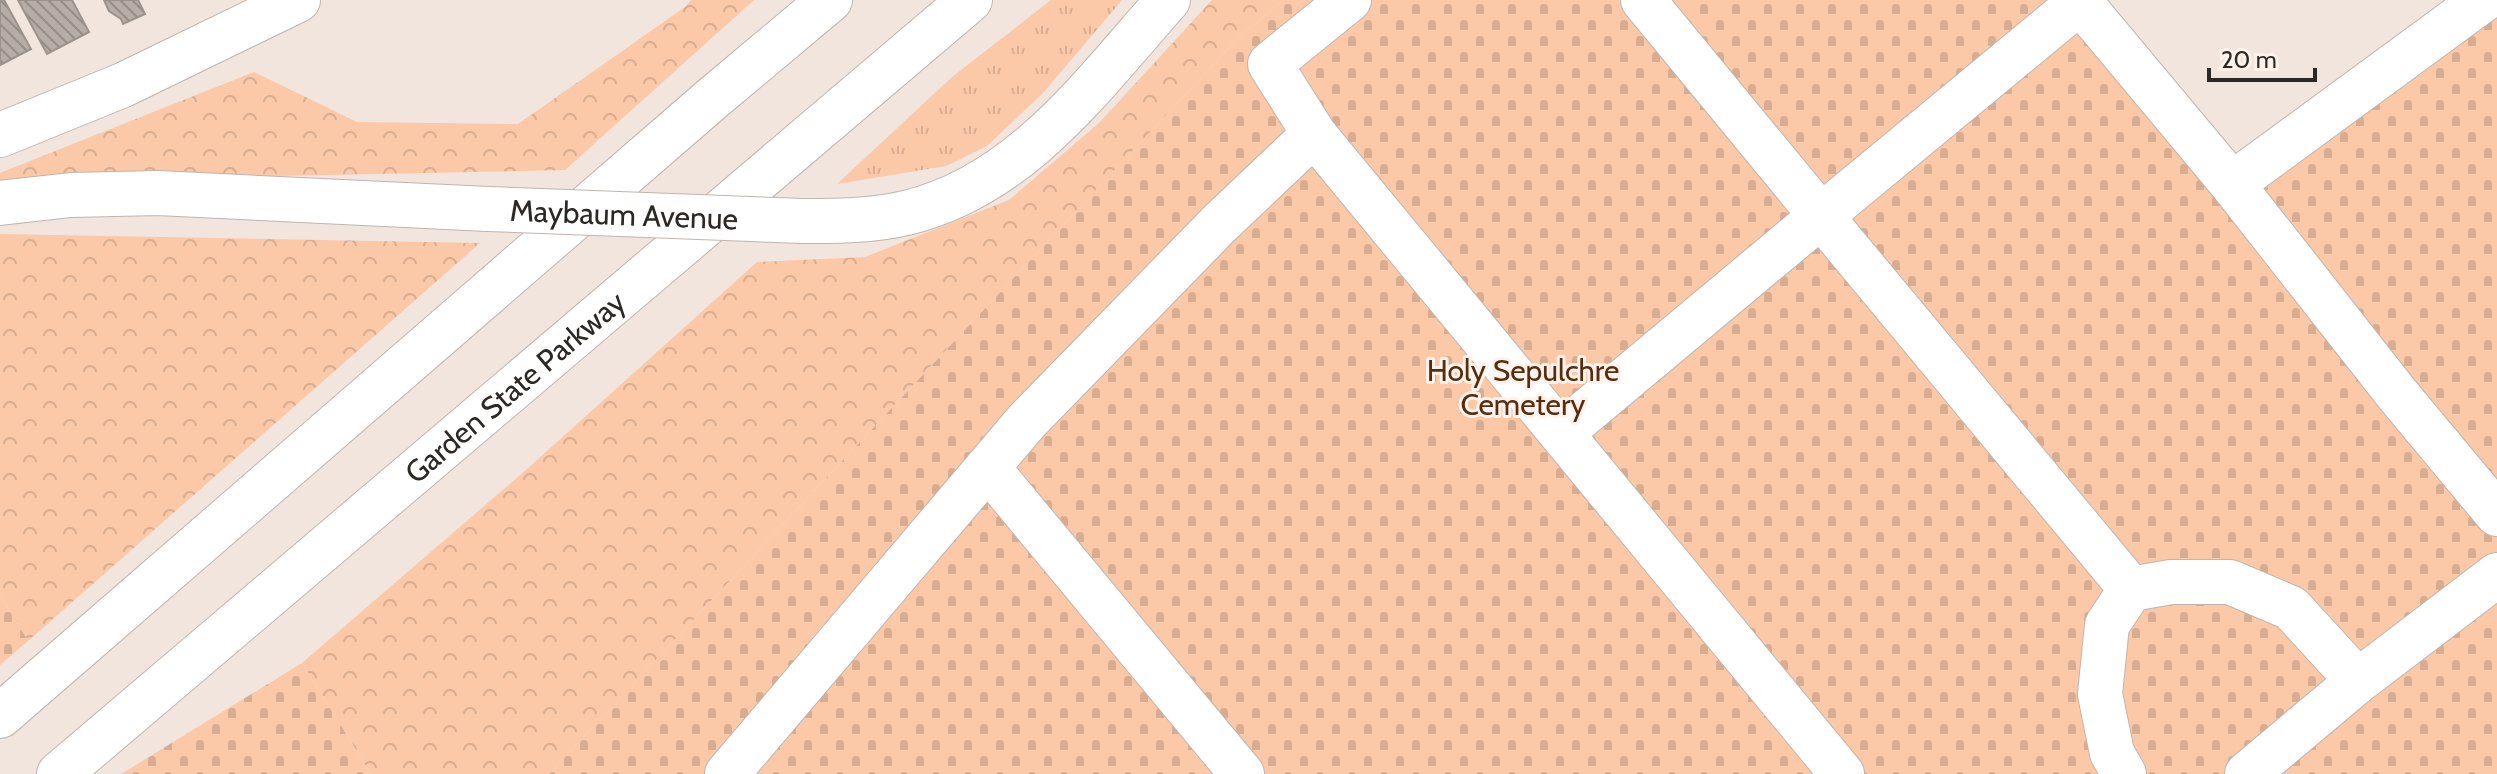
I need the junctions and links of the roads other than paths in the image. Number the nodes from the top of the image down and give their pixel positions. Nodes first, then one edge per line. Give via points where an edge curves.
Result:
1 (298, 0) edge
2 (830, 0) edge
3 (970, 0) edge
4 (1168, 0) edge
5 (1349, 0) edge
6 (1643, 0) edge
7 (2483, 0) edge
8 (2080, 1) edge
9 (1314, 134) junction
10 (0, 135) edge
11 (2232, 184) junction
12 (0, 203) edge
13 (1821, 216) junction
14 (1561, 433) junction
15 (988, 468) junction
16 (2497, 514) edge
17 (2497, 575) edge
18 (2131, 589) junction
19 (2358, 681) junction
20 (0, 716) edge
21 (2264, 769) edge
22 (59, 774) edge
23 (727, 774) edge
24 (1242, 774) edge
25 (1842, 774) edge
26 (2124, 774) edge

1 - 10 main road via 123,85
2 - 20 main road
3 - 22 main road, Garden State Parkway
4 - 12 main road, Maybaum Avenue, bridge via 1075,106 1028,148 980,183 904,213 802,221 158,193
5 - 9 main road via 1270,64
6 - 13 main road
7 - 11 main road
8 - 11 main road
8 - 13 main road
9 - 14 main road
9 - 15 main road via 1218,225 1026,422
11 - 16 main road
13 - 14 main road
13 - 18 main road
14 - 25 main road
15 - 23 main road
15 - 24 main road
17 - 19 main road
18 - 19 main road via 2171,582 2230,582 2291,608
18 - 26 main road via 2107,625 2100,694 2112,753
19 - 21 main road

